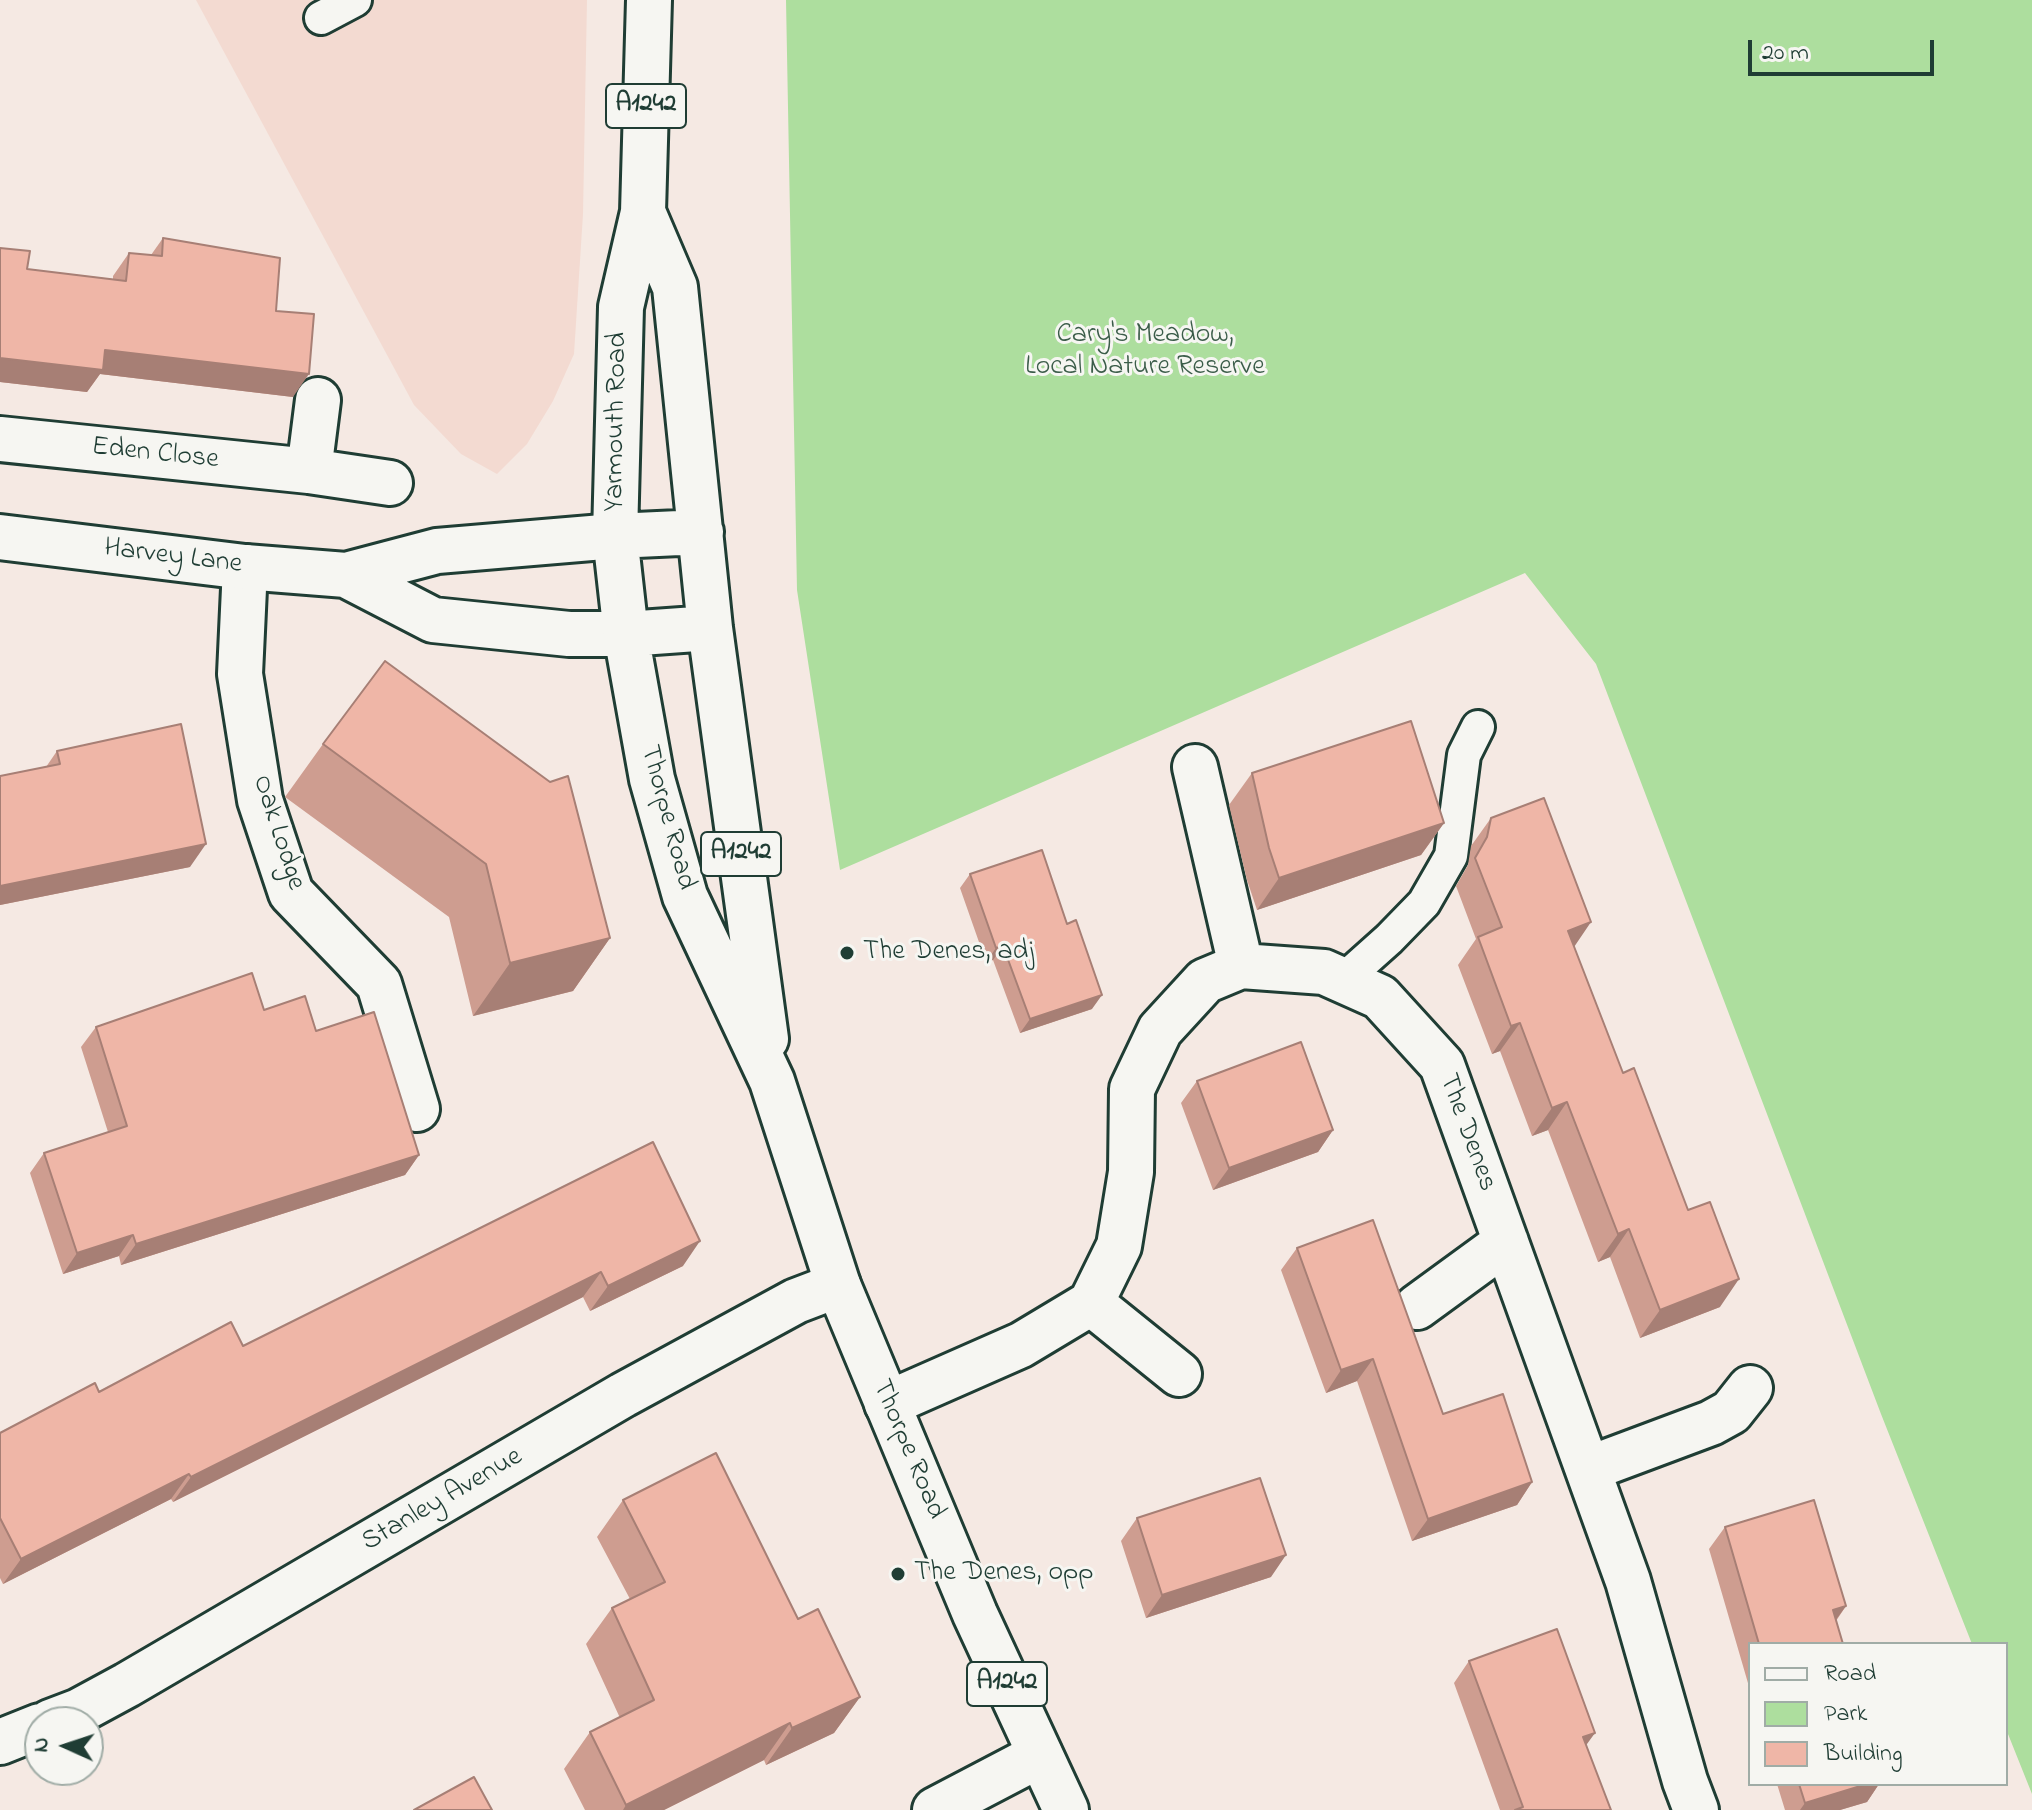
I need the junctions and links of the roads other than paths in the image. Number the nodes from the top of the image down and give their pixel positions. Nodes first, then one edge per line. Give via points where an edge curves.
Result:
1 (355, 0) edge
2 (649, 0) edge
3 (321, 18) dead end
4 (643, 212) junction
5 (318, 400) dead end
6 (0, 439) edge
7 (309, 471) junction
8 (390, 483) dead end
9 (701, 532) junction
10 (615, 536) junction
11 (0, 537) edge
12 (245, 567) junction
13 (346, 575) junction
14 (710, 628) junction
15 (626, 634) junction
16 (1478, 727) dead end
17 (1195, 767) dead end
18 (1241, 966) junction
19 (1342, 981) junction
20 (772, 1081) junction
21 (417, 1109) dead end
22 (1506, 1242) junction
23 (838, 1285) junction
24 (1091, 1303) junction
25 (1417, 1307) dead end
26 (1179, 1374) dead end
27 (1750, 1388) dead end
28 (887, 1404) junction
29 (1588, 1469) junction
30 (88, 1706) edge
31 (24, 1732) edge
32 (0, 1742) edge
33 (1040, 1755) junction
34 (935, 1810) edge
35 (1066, 1810) edge
36 (1696, 1810) edge

1 - 3 lane
2 - 4 street, Yarmouth Road / A1242
4 - 9 street, Yarmouth Road / A1242 via 675,287
4 - 10 street, Yarmouth Road / A1242 via 621,307
5 - 7 street
6 - 7 street, Eden Close
7 - 8 street, Eden Close
9 - 10 street, Harvey Lane
9 - 14 street, Yarmouth Road / A1242
10 - 13 street, Harvey Lane via 437,551
10 - 15 street, Yarmouth Road / A1242
11 - 12 street, Harvey Lane
12 - 13 street, Harvey Lane
12 - 21 street, Oak Lodge via 240,674 260,800 291,893 379,984
13 - 15 street, Harvey Lane via 433,620 569,634
14 - 15 street, Harvey Lane
14 - 20 street, Thorpe Road / A1242
15 - 20 street, Thorpe Road / A1242 via 652,779 685,896
16 - 19 lane via 1464,755 1451,856 1424,903
17 - 18 street
18 - 19 street, The Denes via 1324,972
18 - 24 street, The Denes via 1205,981 1160,1030 1132,1089 1131,1172 1119,1246
19 - 22 street, The Denes via 1380,997 1442,1065
20 - 23 street, Thorpe Road / A1242
22 - 25 street
22 - 29 street, The Denes
23 - 28 street, Thorpe Road / A1242
23 - 30 street, Stanley Avenue via 796,1301 623,1395
24 - 26 street
24 - 28 street via 1021,1345
27 - 29 street via 1731,1412 1711,1423
28 - 33 street, Thorpe Road / A1242
29 - 36 street, The Denes via 1628,1581
31 - 32 street
33 - 34 street
33 - 35 street, Thorpe Road / A1242

